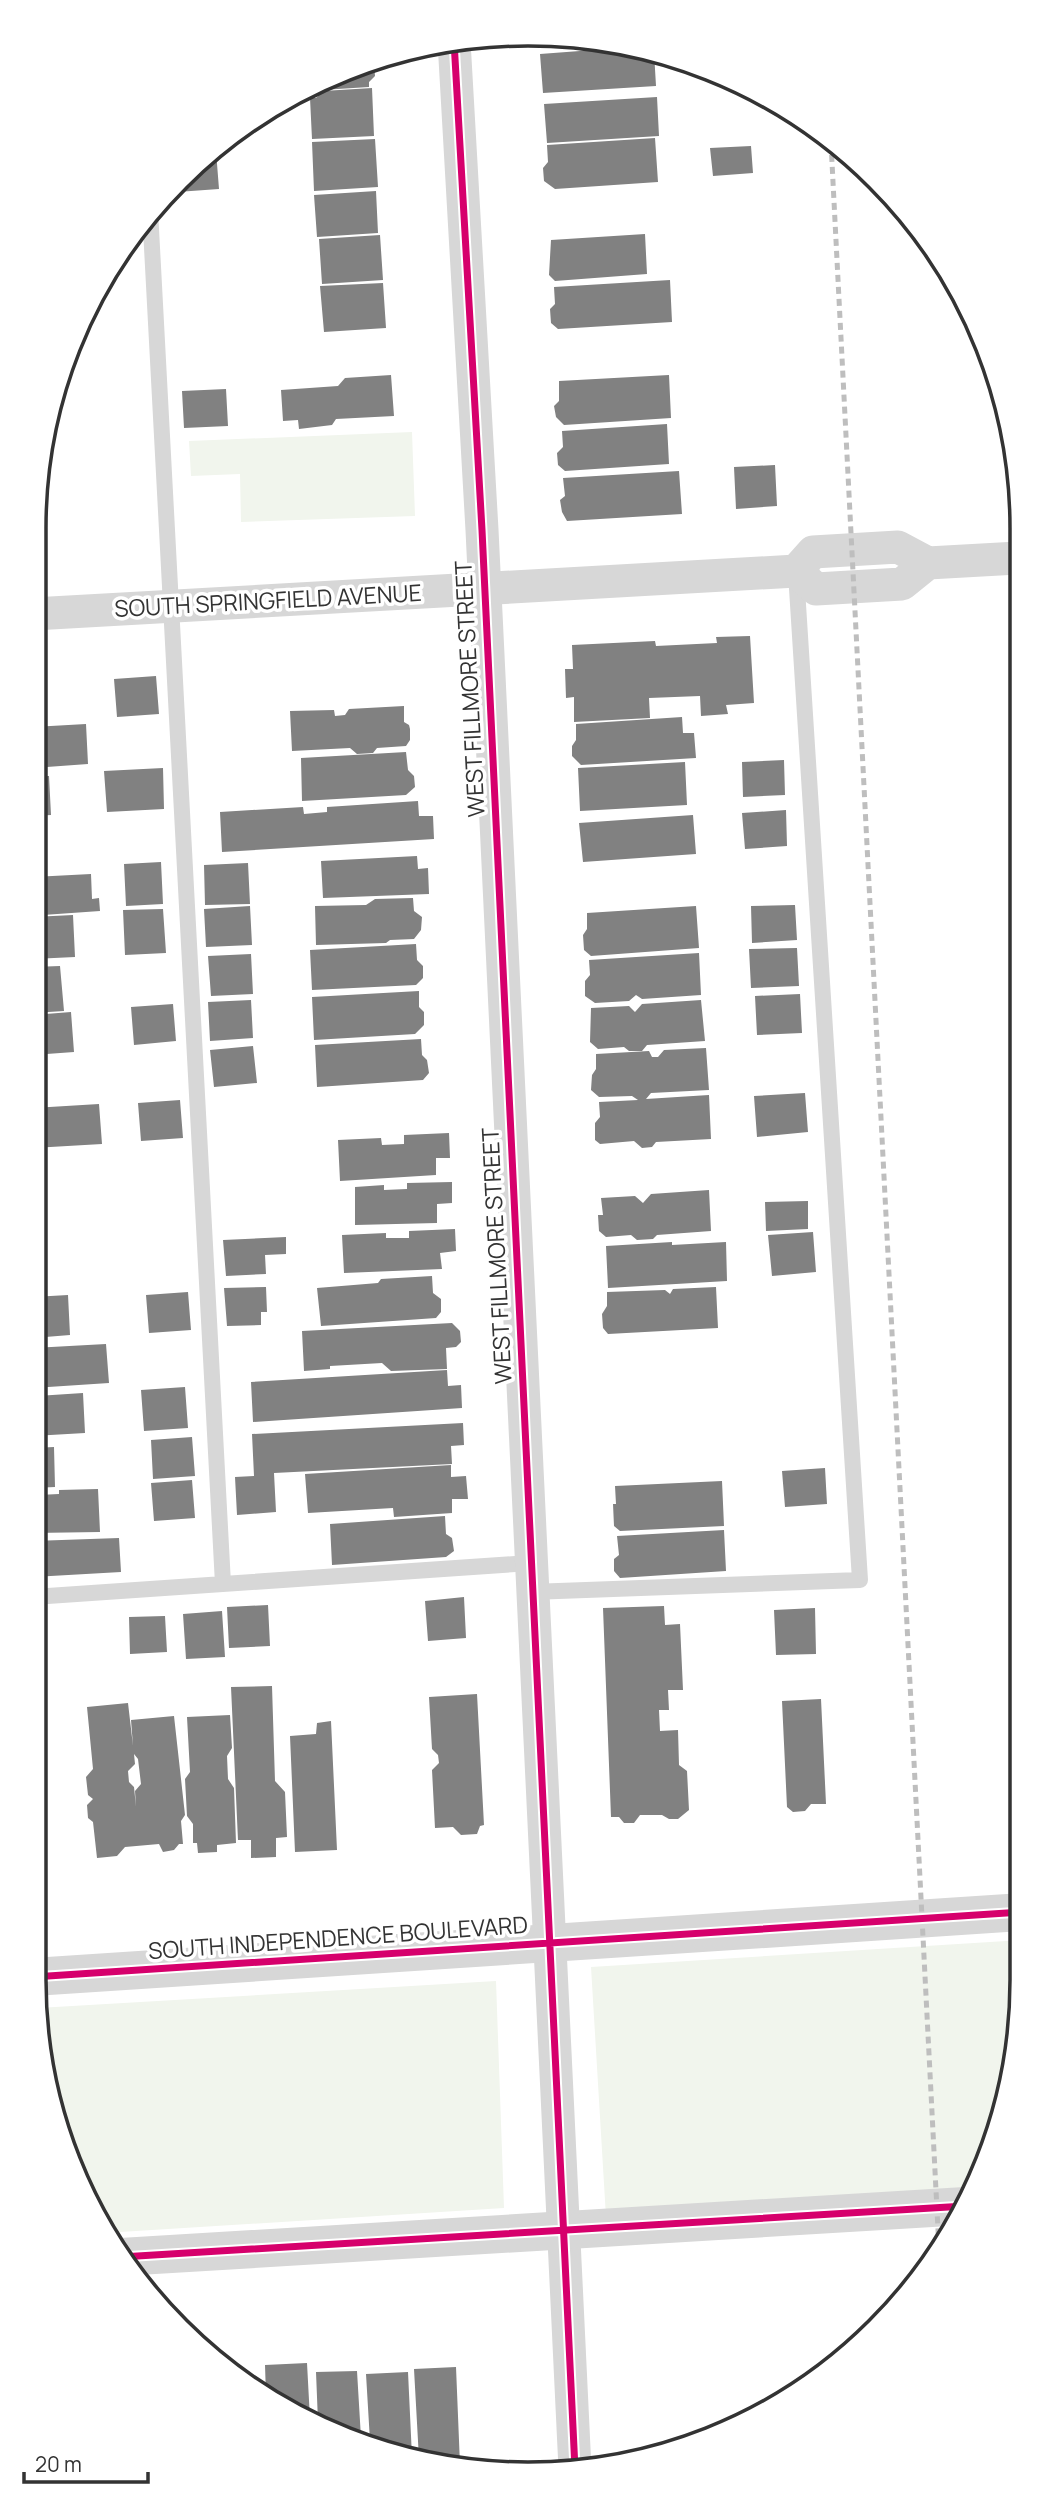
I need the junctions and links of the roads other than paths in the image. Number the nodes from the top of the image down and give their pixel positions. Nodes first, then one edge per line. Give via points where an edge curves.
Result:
1 (455, 52) edge
2 (151, 227) edge
3 (1010, 558) edge
4 (796, 571) junction
5 (484, 589) junction
6 (171, 607) junction
7 (46, 613) edge
8 (531, 1578) junction
9 (223, 1584) junction
10 (46, 1596) edge
11 (1010, 1913) edge
12 (548, 1943) junction
13 (46, 1977) edge
14 (953, 2207) edge
15 (564, 2230) junction
16 (133, 2256) edge
17 (575, 2458) edge

1 - 5 street, WEST FILLMORE STREET
2 - 6 lane
3 - 4 street via 928,563 898,547 861,549 813,552
4 - 5 street, SOUTH SPRINGFIELD AVENUE
4 - 8 lane via 860,1580
5 - 6 street, SOUTH SPRINGFIELD AVENUE
5 - 8 street, WEST FILLMORE STREET
6 - 7 street, SOUTH SPRINGFIELD AVENUE
6 - 9 lane
8 - 9 lane
8 - 12 street, WEST FILLMORE STREET
9 - 10 lane
11 - 12 street, SOUTH INDEPENDENCE BOULEVARD
12 - 13 street, SOUTH INDEPENDENCE BOULEVARD
12 - 15 street, WEST FILLMORE STREET
14 - 15 street
15 - 16 street
15 - 17 street, WEST FILLMORE STREET

